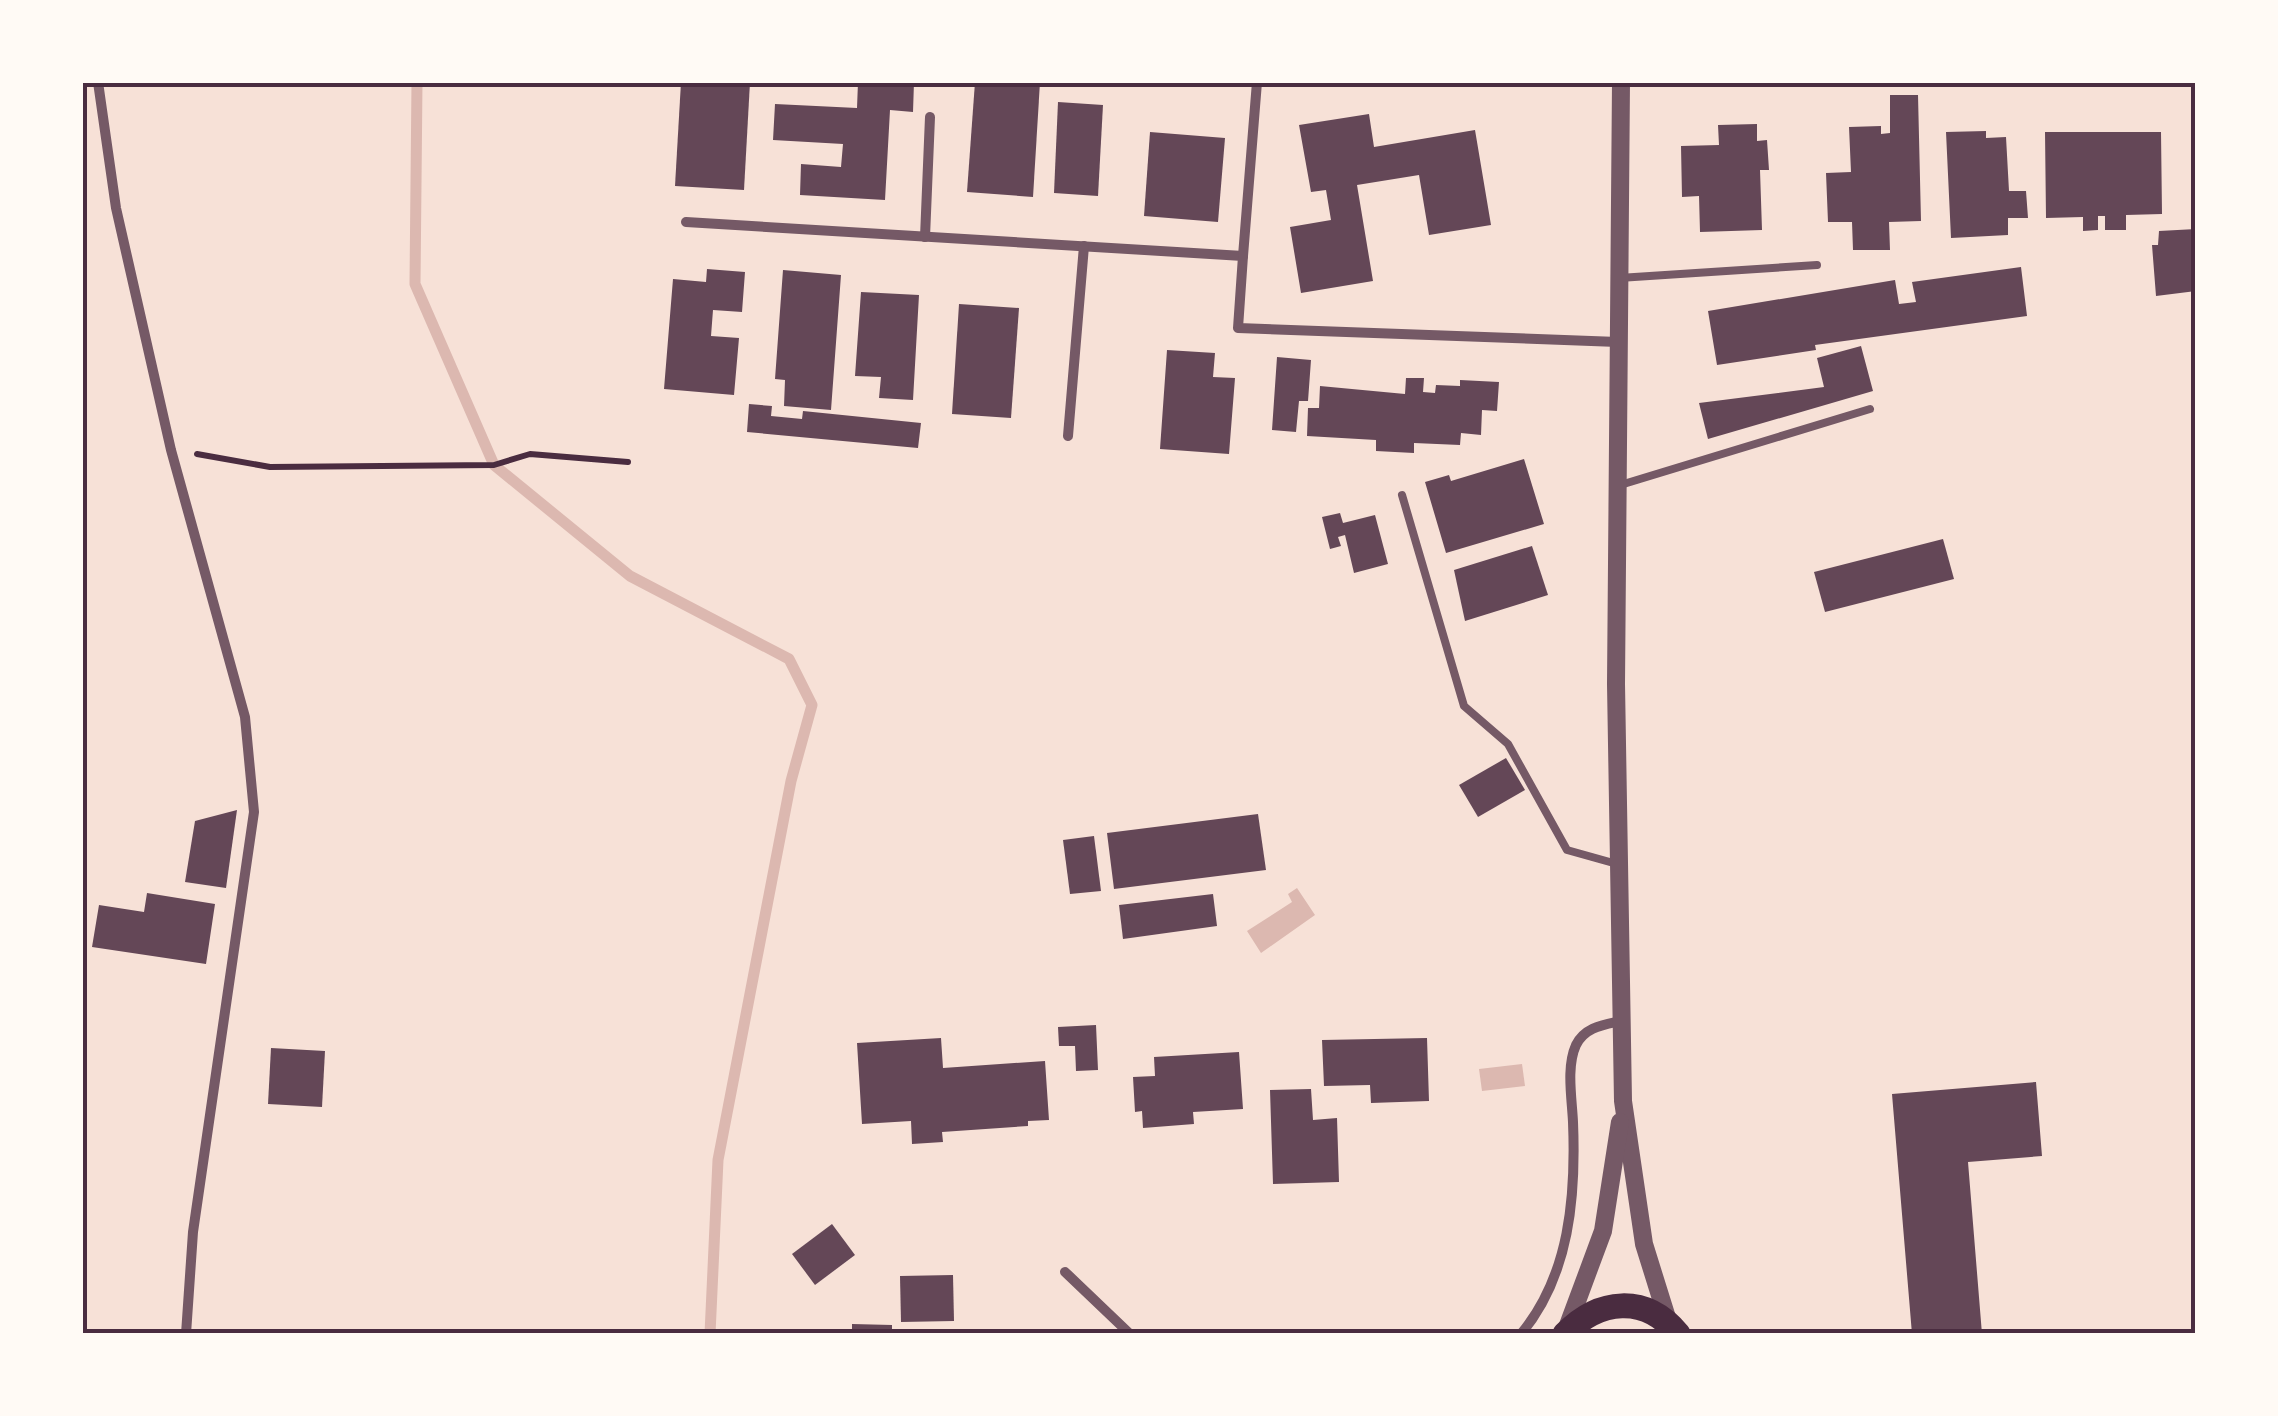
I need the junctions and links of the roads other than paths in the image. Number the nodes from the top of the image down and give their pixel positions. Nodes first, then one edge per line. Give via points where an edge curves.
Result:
1 (98, 82) edge
2 (1257, 82) edge
3 (1621, 82) edge
4 (930, 118) dead end
5 (686, 222) dead end
6 (924, 236) junction
7 (1084, 246) junction
8 (1243, 256) junction
9 (1817, 265) dead end
10 (1618, 278) junction
11 (1618, 342) junction
12 (1870, 409) dead end
13 (1068, 436) dead end
14 (1617, 486) junction
15 (1402, 495) dead end
16 (1621, 865) junction
17 (1621, 1021) junction
18 (1623, 1102) junction
19 (1065, 1272) dead end
20 (1673, 1328) edge
21 (1565, 1333) edge
22 (186, 1334) edge
23 (1130, 1334) edge
24 (1521, 1334) edge

1 - 22 street via 116,208 171,450 244,717 254,812 184,1303
2 - 8 street
3 - 10 street
4 - 6 street
5 - 6 street
6 - 7 street
7 - 8 street
7 - 13 street
8 - 11 street via 1238,328
9 - 10 lane
10 - 11 street
11 - 14 street
12 - 14 lane
14 - 16 street
15 - 16 lane via 1464,706 1508,744 1568,850
16 - 17 street
17 - 18 street
17 - 24 street via 1590,1028 1575,1046 1572,1209 1543,1308
18 - 20 street via 1644,1244
18 - 21 street via 1603,1231
19 - 23 street
20 - 21 main road via 1648,1309 1626,1304 1603,1307

